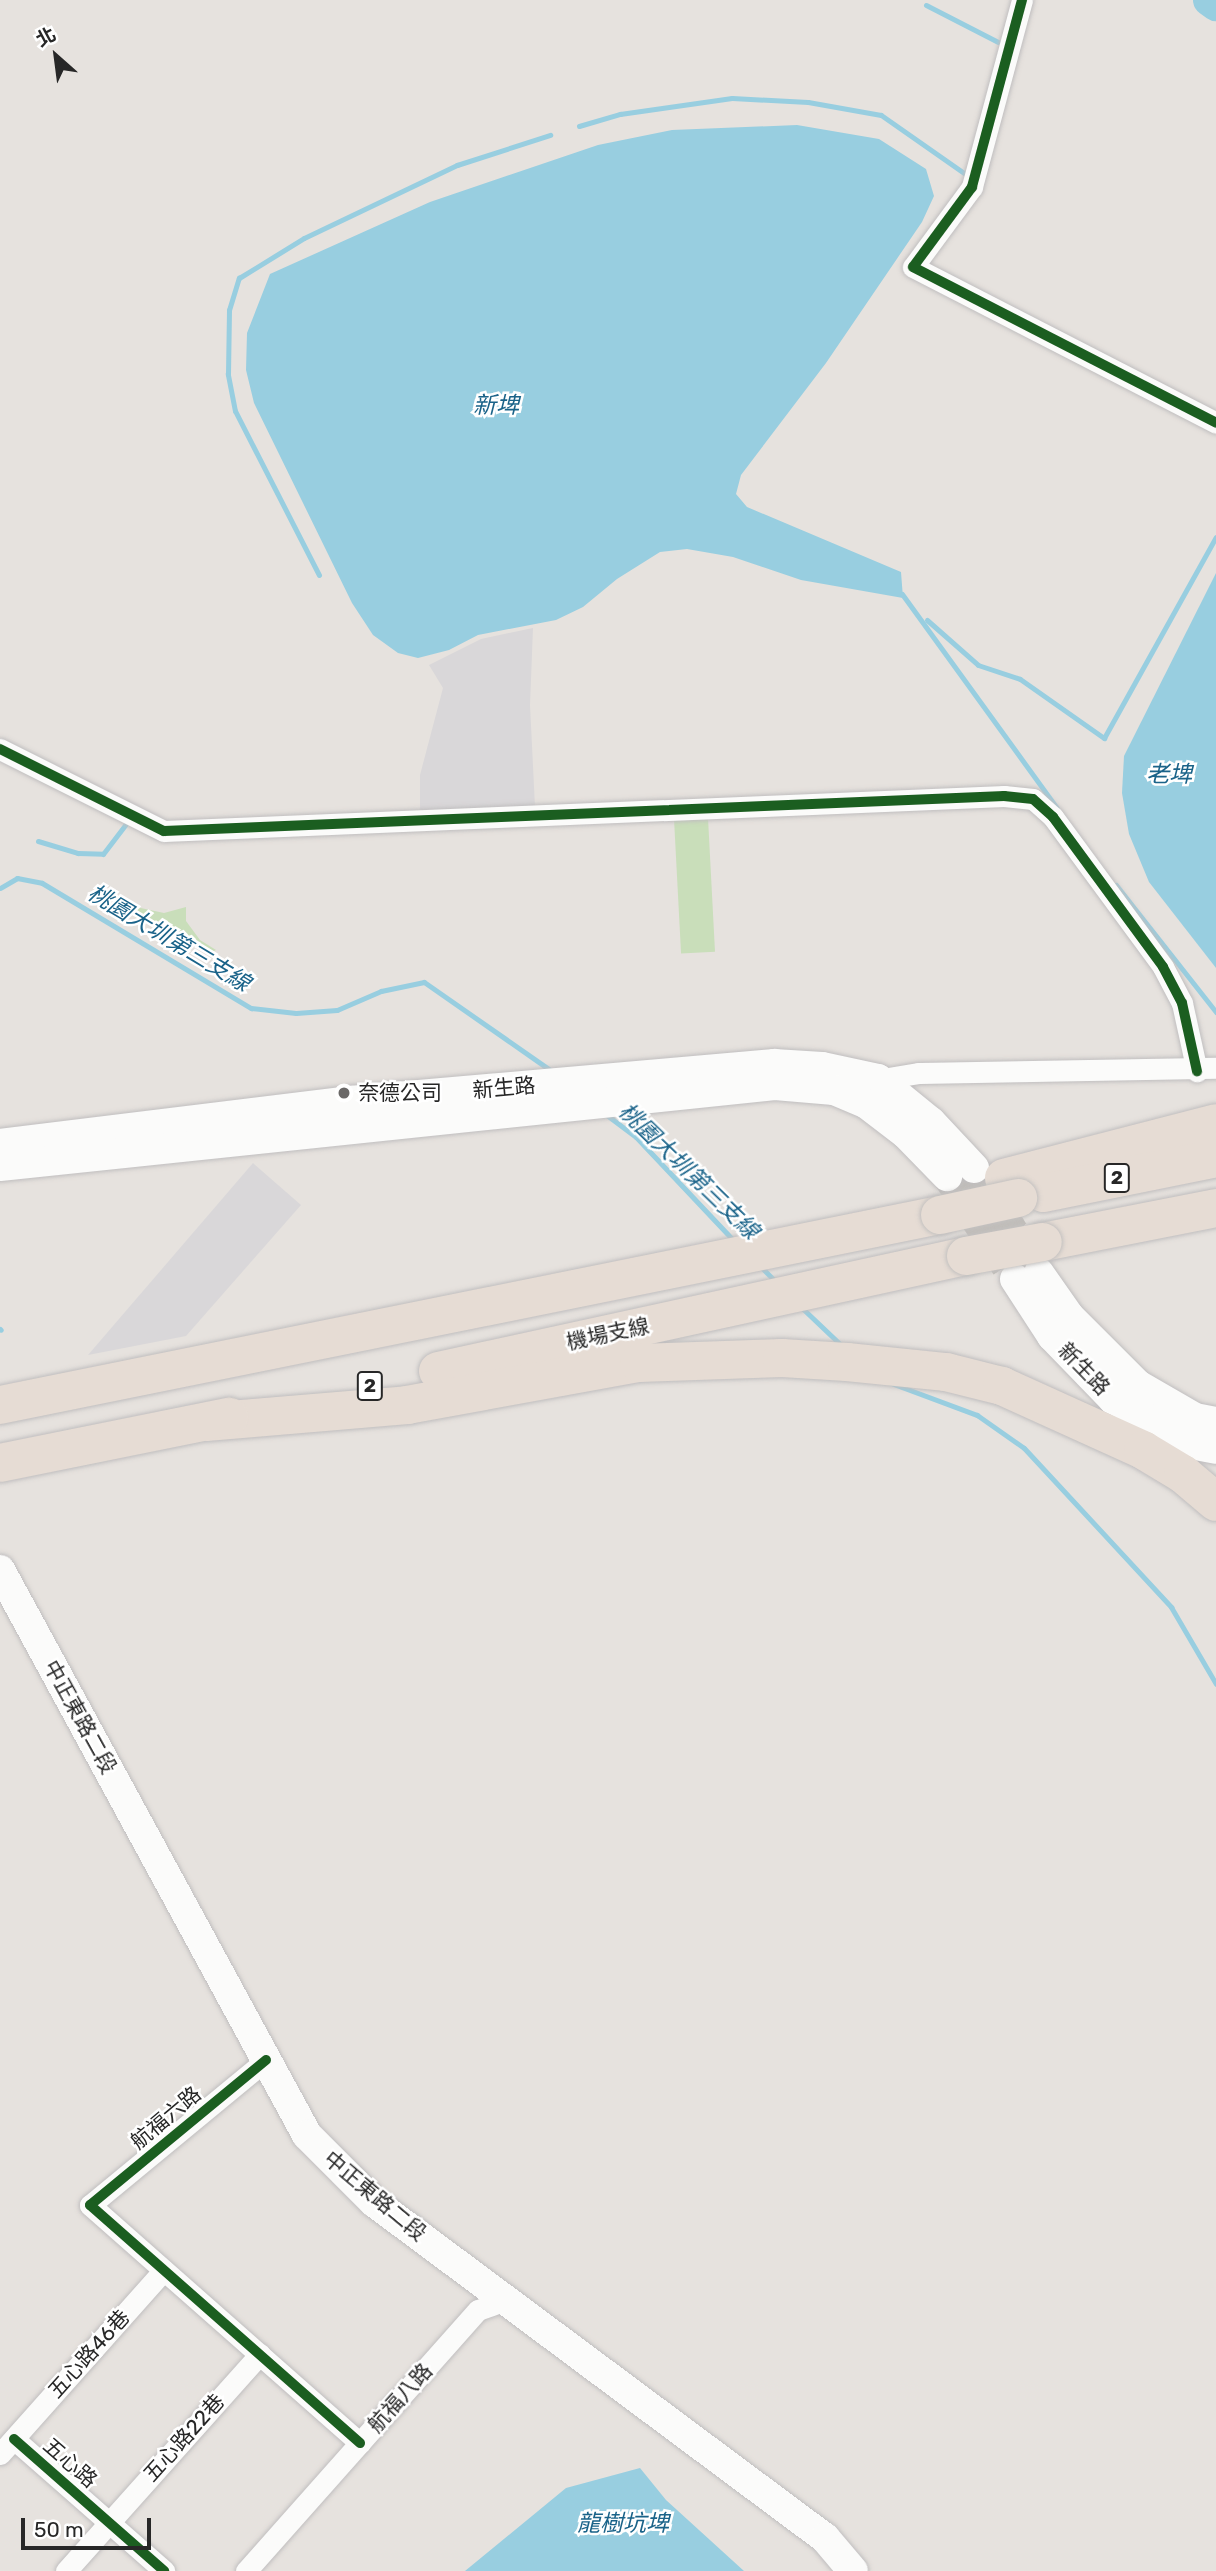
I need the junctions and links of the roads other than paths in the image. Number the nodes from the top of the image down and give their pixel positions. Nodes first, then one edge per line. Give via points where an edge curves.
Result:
1 (1022, 0) edge
2 (1216, 423) edge
3 (0, 749) edge
4 (1206, 1069) edge
5 (878, 1079) junction
6 (636, 1087) junction
7 (834, 1090) junction
8 (537, 1098) junction
9 (1216, 1123) edge
10 (0, 1144) edge
11 (1216, 1157) edge
12 (0, 1166) edge
13 (968, 1189) junction
14 (1216, 1208) edge
15 (1032, 1265) junction
16 (0, 1405) edge
17 (206, 1422) junction
18 (1216, 1422) edge
19 (1216, 1449) edge
20 (1143, 1450) junction
21 (0, 1463) edge
22 (1216, 1502) edge
23 (1216, 1526) edge
24 (0, 1570) edge
25 (266, 2060) junction
26 (164, 2270) junction
27 (506, 2300) junction
28 (260, 2354) junction
29 (360, 2443) junction
30 (7, 2446) edge
31 (109, 2523) junction
32 (66, 2571) edge
33 (164, 2571) edge
34 (246, 2571) edge
35 (853, 2571) edge

1 - 2 street via 972,187 913,267
3 - 4 street via 164,831 1004,796 1033,799 1053,817 1163,967 1182,1003
4 - 5 street via 919,1073
5 - 6 main road, 新生路 via 822,1067 774,1064
5 - 7 street
5 - 13 main road, 新生路 via 932,1122
6 - 7 main road, 新生路 via 775,1085
6 - 8 main road, 新生路
7 - 13 main road, 新生路 via 867,1104
8 - 10 main road, 新生路 via 350,1101
8 - 12 main road, 新生路
9 - 13 highway
11 - 13 highway, 2
13 - 16 highway, 2 via 788,1242 699,1262
14 - 15 highway, 機場支線 / 2
15 - 17 highway, 機場支線 / 2, bridge via 966,1256
15 - 18 main road, 新生路 via 1069,1317 1138,1385 1195,1418
15 - 19 main road, 新生路 via 1052,1336 1113,1399 1196,1445
17 - 20 highway via 407,1405 639,1363 782,1358 946,1373 1002,1386
17 - 21 highway, 機場支線 / 2
20 - 22 highway via 1183,1474
20 - 23 highway
24 - 25 main road, 中正東路二段
25 - 26 street, 航福六路 via 90,2205
25 - 27 main road, 中正東路二段 via 307,2135 333,2165
26 - 28 street
26 - 30 street, 五心路46巷
27 - 29 street, 航福八路 via 478,2310
27 - 35 main road, 中正東路二段 via 825,2538
28 - 29 street
28 - 31 street, 五心路22巷
29 - 34 street, 航福八路
30 - 31 street, 五心路
31 - 32 street, 五心路22巷
31 - 33 street, 五心路

